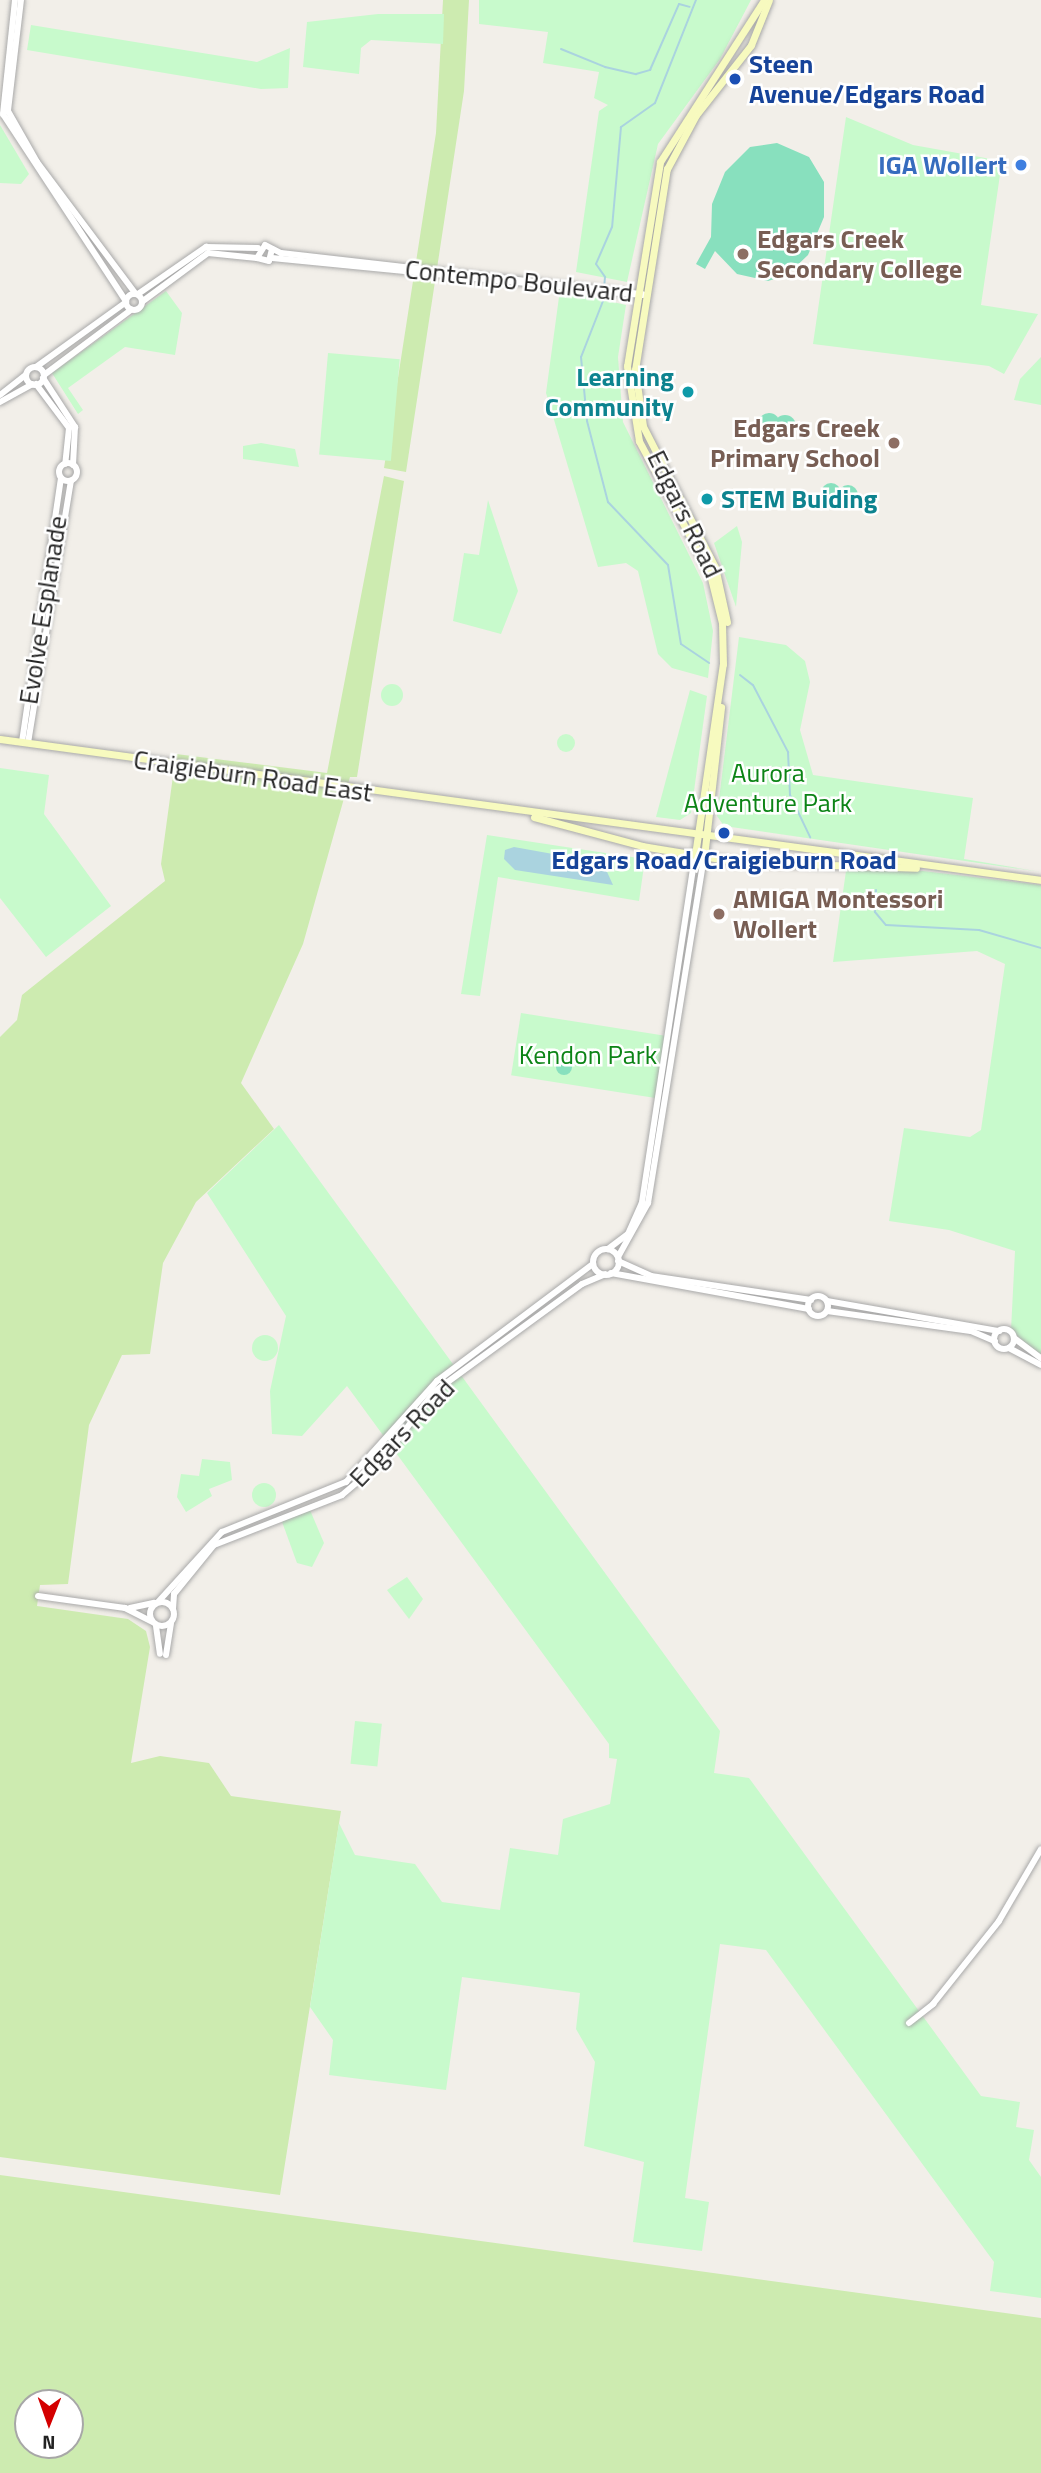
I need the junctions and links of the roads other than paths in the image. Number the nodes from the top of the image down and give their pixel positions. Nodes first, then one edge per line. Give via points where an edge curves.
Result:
1 (15, 0) edge
2 (21, 0) edge
3 (766, 0) edge
4 (10, 54) junction
5 (92, 244) junction
6 (258, 248) junction
7 (272, 249) junction
8 (257, 258) junction
9 (272, 258) junction
10 (597, 288) junction
11 (136, 294) junction
12 (640, 294) junction
13 (143, 301) junction
14 (126, 302) junction
15 (131, 310) junction
16 (36, 367) junction
17 (26, 374) junction
18 (44, 376) junction
19 (34, 384) junction
20 (0, 395) edge
21 (0, 402) edge
22 (65, 464) junction
23 (73, 465) junction
24 (61, 478) junction
25 (71, 480) junction
26 (52, 571) junction
27 (0, 739) edge
28 (25, 743) junction
29 (505, 811) junction
30 (701, 836) junction
31 (699, 856) junction
32 (944, 869) junction
33 (1041, 880) edge
34 (608, 1250) junction
35 (618, 1259) junction
36 (593, 1264) junction
37 (608, 1274) junction
38 (810, 1300) junction
39 (827, 1301) junction
40 (809, 1309) junction
41 (827, 1311) junction
42 (999, 1331) junction
43 (1014, 1338) junction
44 (995, 1341) junction
45 (1009, 1348) junction
46 (1041, 1358) edge
47 (1041, 1365) edge
48 (38, 1596) dead end
49 (157, 1602) junction
50 (124, 1608) junction
51 (173, 1609) junction
52 (172, 1621) junction
53 (153, 1623) junction
54 (1041, 1849) edge
55 (909, 2023) dead end

1 - 4 street
2 - 4 street
3 - 12 main road, Edgars Road via 747,43 689,110 660,162
4 - 5 street via 3,114
5 - 11 street
5 - 14 street
6 - 7 street, Contempo Boulevard
6 - 8 street
6 - 11 street via 206,247
7 - 9 street
7 - 10 street, Contempo Boulevard
8 - 9 street, Contempo Boulevard
8 - 13 street via 208,252
9 - 10 street, Contempo Boulevard
10 - 12 street, Contempo Boulevard
11 - 13 street
11 - 14 street
12 - 30 main road, Edgars Road via 635,370 639,411 715,567 726,611 727,663
13 - 15 street
14 - 15 street
14 - 16 street
15 - 18 street
16 - 17 street
16 - 18 street
17 - 19 street
17 - 20 street
18 - 19 street
18 - 23 street via 75,427
19 - 21 street
19 - 22 street via 69,428
22 - 23 street
22 - 24 street, Evolve Esplanade
23 - 25 street, Evolve Esplanade
24 - 25 street
24 - 26 street, Evolve Esplanade
25 - 26 street, Evolve Esplanade
26 - 28 street, Evolve Esplanade
27 - 28 main road, Craigieburn Road East
28 - 29 main road, Craigieburn Road East
29 - 30 main road, Craigieburn Road East
29 - 31 main road, Craigieburn Road East
30 - 31 main road, Edgars Road
30 - 32 main road, Craigieburn Road East
31 - 32 main road, Craigieburn Road East via 792,867
31 - 34 street, Edgars Road via 642,1202 628,1234
31 - 35 street, Edgars Road via 648,1203
32 - 33 main road, Craigieburn Road East
34 - 35 street
34 - 36 street, Edgars Road via 597,1253
35 - 37 street, Edgars Road
35 - 38 street via 651,1276
36 - 37 street
36 - 49 street, Edgars Road via 437,1381 346,1482 222,1532
37 - 40 street
37 - 51 street, Edgars Road via 582,1284 433,1392 381,1462 342,1495 214,1545 174,1594
38 - 39 street
38 - 40 street
39 - 41 street
39 - 42 street
40 - 41 street via 817,1316
41 - 44 street via 971,1331
42 - 43 street
42 - 44 street
43 - 45 street
43 - 46 street
44 - 45 street
45 - 47 street
48 - 50 street
49 - 50 street
49 - 51 street
49 - 53 street
50 - 53 street
51 - 52 street, Edgars Road
52 - 53 street
52 - 53 street via 163,1655
54 - 55 street via 991,1931 933,2004

